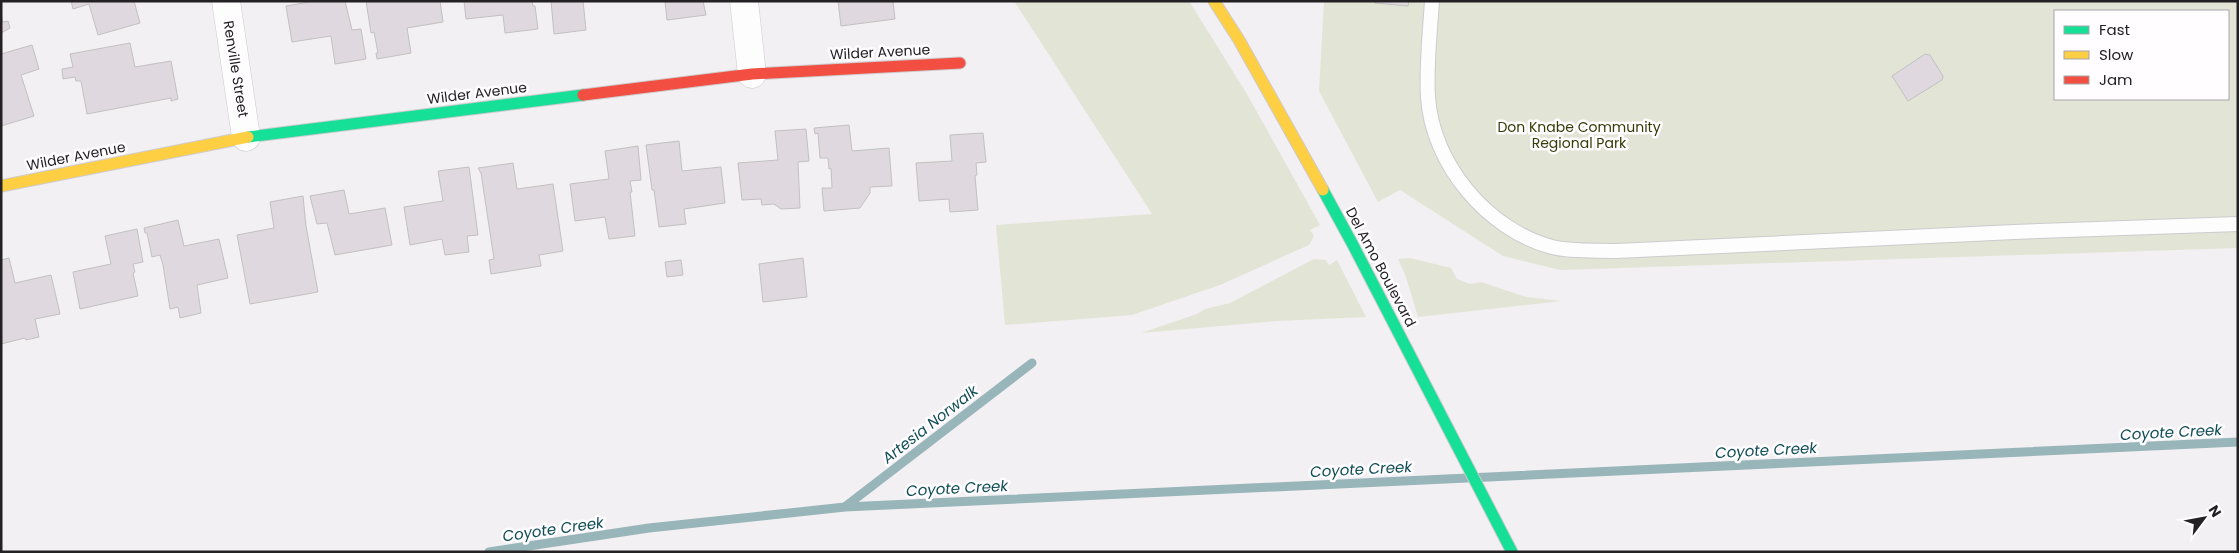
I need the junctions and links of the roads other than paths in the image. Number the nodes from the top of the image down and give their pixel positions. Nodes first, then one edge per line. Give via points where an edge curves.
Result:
1 (226, 1) edge
2 (744, 1) edge
3 (1214, 1) edge
4 (1432, 1) edge
5 (960, 63) dead end
6 (752, 74) junction
7 (246, 137) junction
8 (1, 186) edge
9 (2238, 224) edge
10 (1512, 552) edge

1 - 7 street, Renville Street
2 - 6 street
3 - 10 street, Del Amo Boulevard via 1240,40 1296,140
4 - 9 lane via 1428,97 1436,138 1455,174 1482,207 1518,233 1552,247 1617,251
5 - 6 street, Wilder Avenue
6 - 7 street, Wilder Avenue
7 - 8 street, Wilder Avenue

